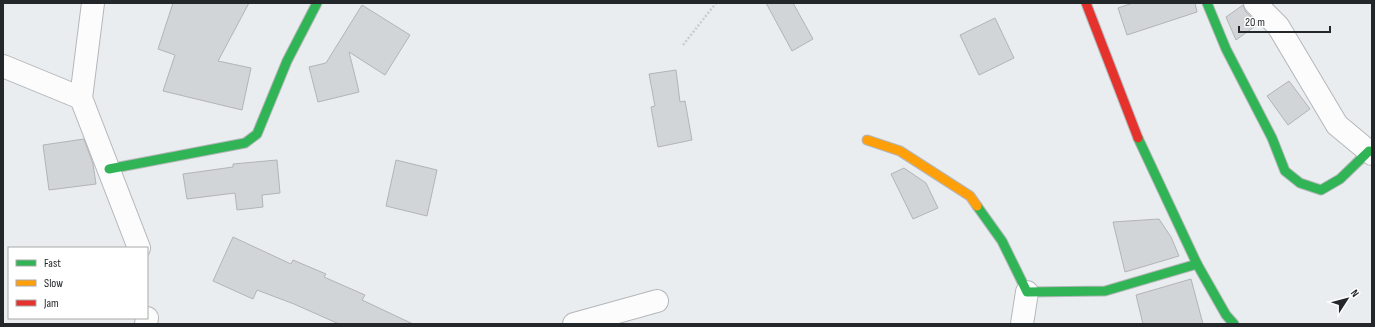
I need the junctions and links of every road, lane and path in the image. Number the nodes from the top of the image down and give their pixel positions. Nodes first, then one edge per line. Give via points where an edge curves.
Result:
1 (93, 3) edge
2 (317, 3) edge
3 (716, 3) edge
4 (1086, 3) edge
5 (1207, 3) edge
6 (1255, 3) edge
7 (683, 46) dead end
8 (3, 66) edge
9 (81, 98) junction
10 (867, 140) dead end
11 (1370, 152) edge
12 (109, 169) junction
13 (139, 247) edge
14 (1197, 264) junction
15 (1027, 292) junction
16 (657, 301) dead end
17 (576, 324) edge
18 (1022, 324) edge
19 (1234, 324) edge

1 - 9 street
2 - 12 street via 287,61 257,134 245,144
3 - 7 path
4 - 14 street via 1135,132
5 - 11 street via 1226,49 1272,138 1285,171 1300,183 1321,190 1340,178
6 - 11 street via 1278,26 1337,124
8 - 9 street
9 - 12 street
10 - 15 street via 900,151 970,196 1002,240
12 - 13 street
14 - 15 street via 1105,291
14 - 19 street
15 - 18 street
16 - 17 street

